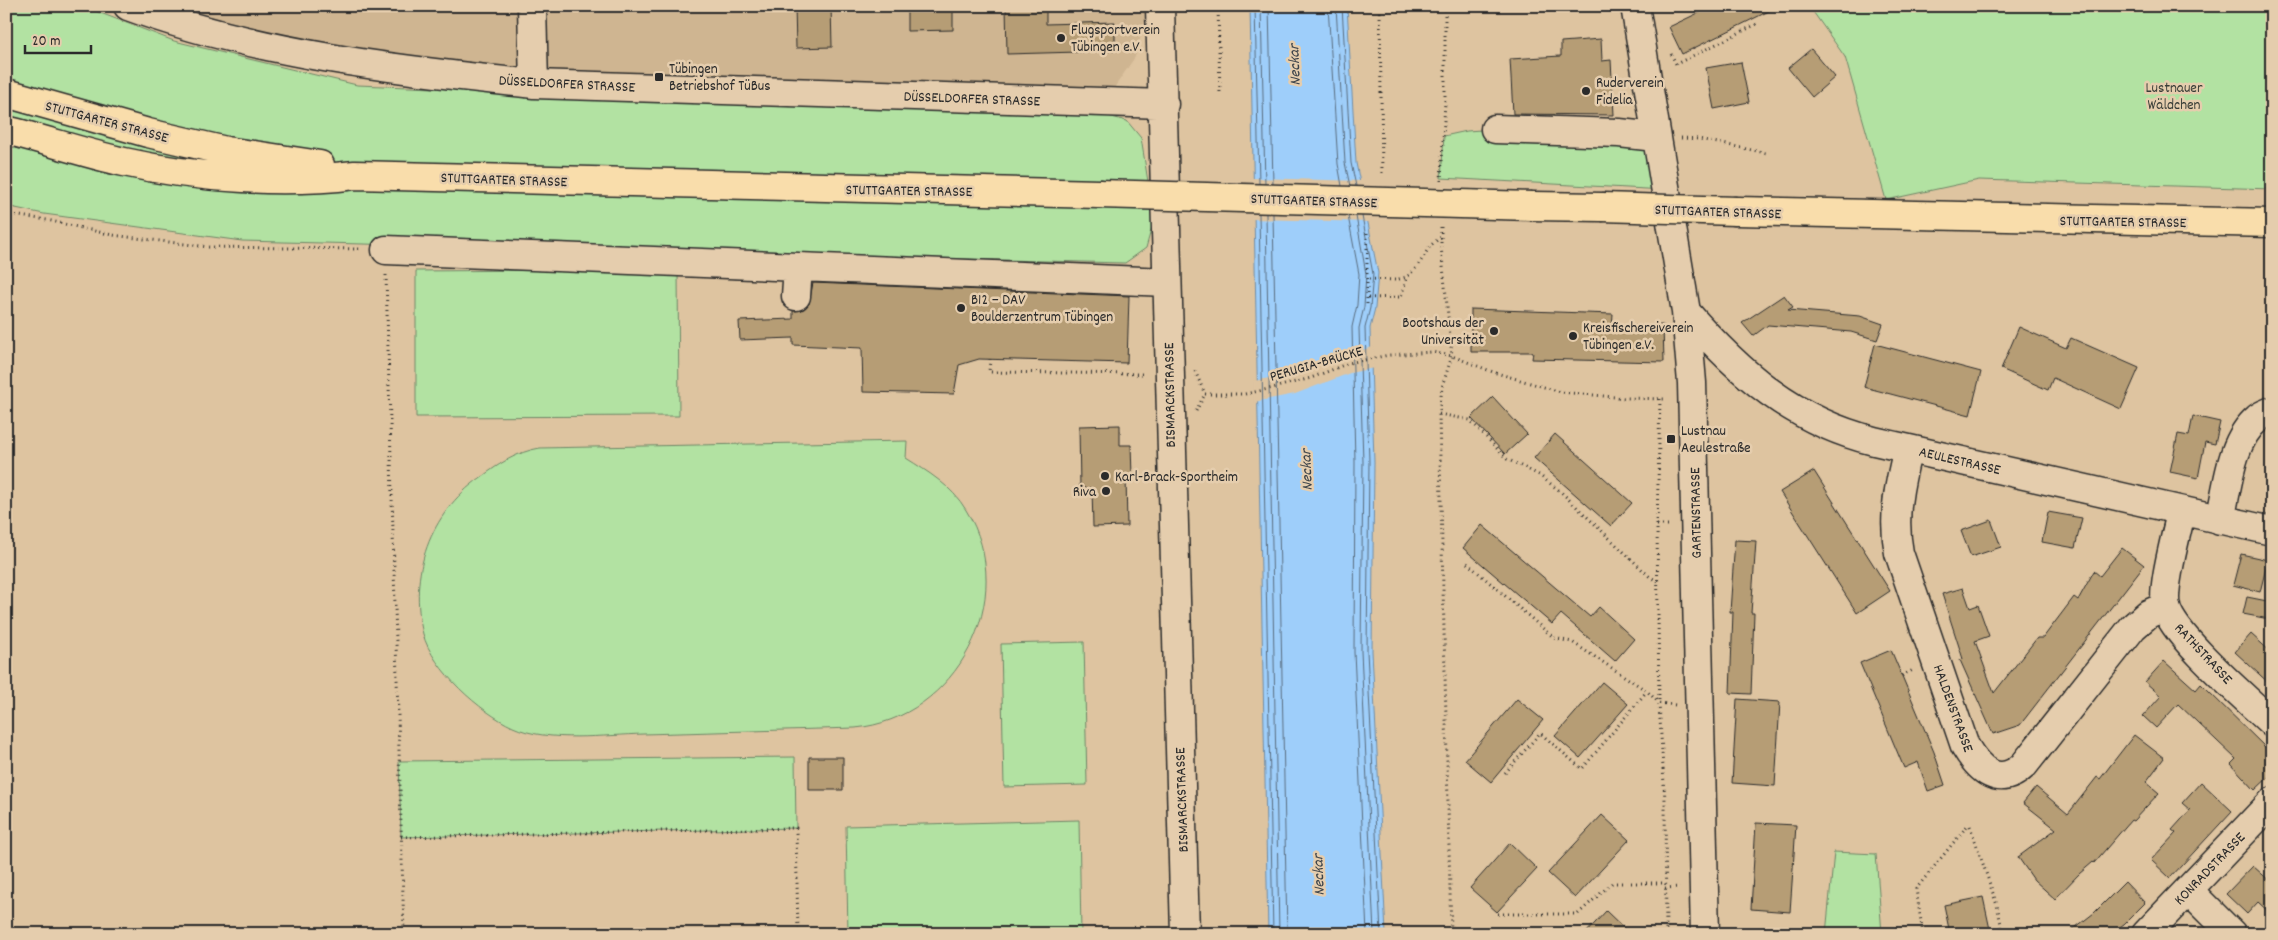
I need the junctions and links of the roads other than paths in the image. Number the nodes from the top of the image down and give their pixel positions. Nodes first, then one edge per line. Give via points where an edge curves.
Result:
1 (128, 6) edge
2 (532, 6) edge
3 (1160, 6) edge
4 (1635, 6) edge
5 (534, 84) junction
6 (6, 93) edge
7 (1164, 104) junction
8 (1495, 129) dead end
9 (6, 130) edge
10 (1656, 136) junction
11 (355, 175) junction
12 (2272, 223) edge
13 (386, 250) road end
14 (798, 266) junction
15 (1167, 282) junction
16 (796, 296) dead end
17 (1686, 312) junction
18 (2272, 411) edge
19 (1908, 449) junction
20 (2181, 512) junction
21 (2220, 520) junction
22 (2272, 531) edge
23 (2166, 606) junction
24 (2272, 722) edge
25 (2272, 802) edge
26 (2188, 890) junction
27 (1184, 934) edge
28 (1705, 934) edge
29 (2146, 934) edge
30 (2232, 934) edge

1 - 5 street, DÜSSELDORFER STRASSE via 174,23 330,59
2 - 5 street
3 - 7 street, BISMARCKSTRASSE
4 - 10 street, GARTENSTRASSE
5 - 7 street, DÜSSELDORFER STRASSE
6 - 11 main road, STUTTGARTER STRASSE via 156,135 226,151 316,164
7 - 15 street, BISMARCKSTRASSE
8 - 10 street
9 - 11 main road, STUTTGARTER STRASSE via 124,162 172,170 315,180
10 - 17 street, GARTENSTRASSE
11 - 12 main road, STUTTGARTER STRASSE, bridge
13 - 14 street
14 - 15 street
14 - 16 street
15 - 27 street, BISMARCKSTRASSE
17 - 19 street, AEULESTRASSE via 1754,382 1795,409 1844,432
17 - 28 street, GARTENSTRASSE via 1693,401
18 - 21 street via 2258,418 2244,435 2235,454
19 - 20 street, AEULESTRASSE
19 - 23 street, HALDENSTRASSE via 1898,490 1896,537 1899,553 1965,746 1979,767 2003,777 2014,775 2133,627 2148,614
20 - 21 street, AEULESTRASSE
20 - 23 street, RATHSTRASSE via 2166,586
21 - 22 street, AEULESTRASSE
23 - 24 street, RATHSTRASSE via 2174,624 2188,640
25 - 26 street, KONRADSTRASSE
26 - 29 street, KONRADSTRASSE
26 - 30 street

